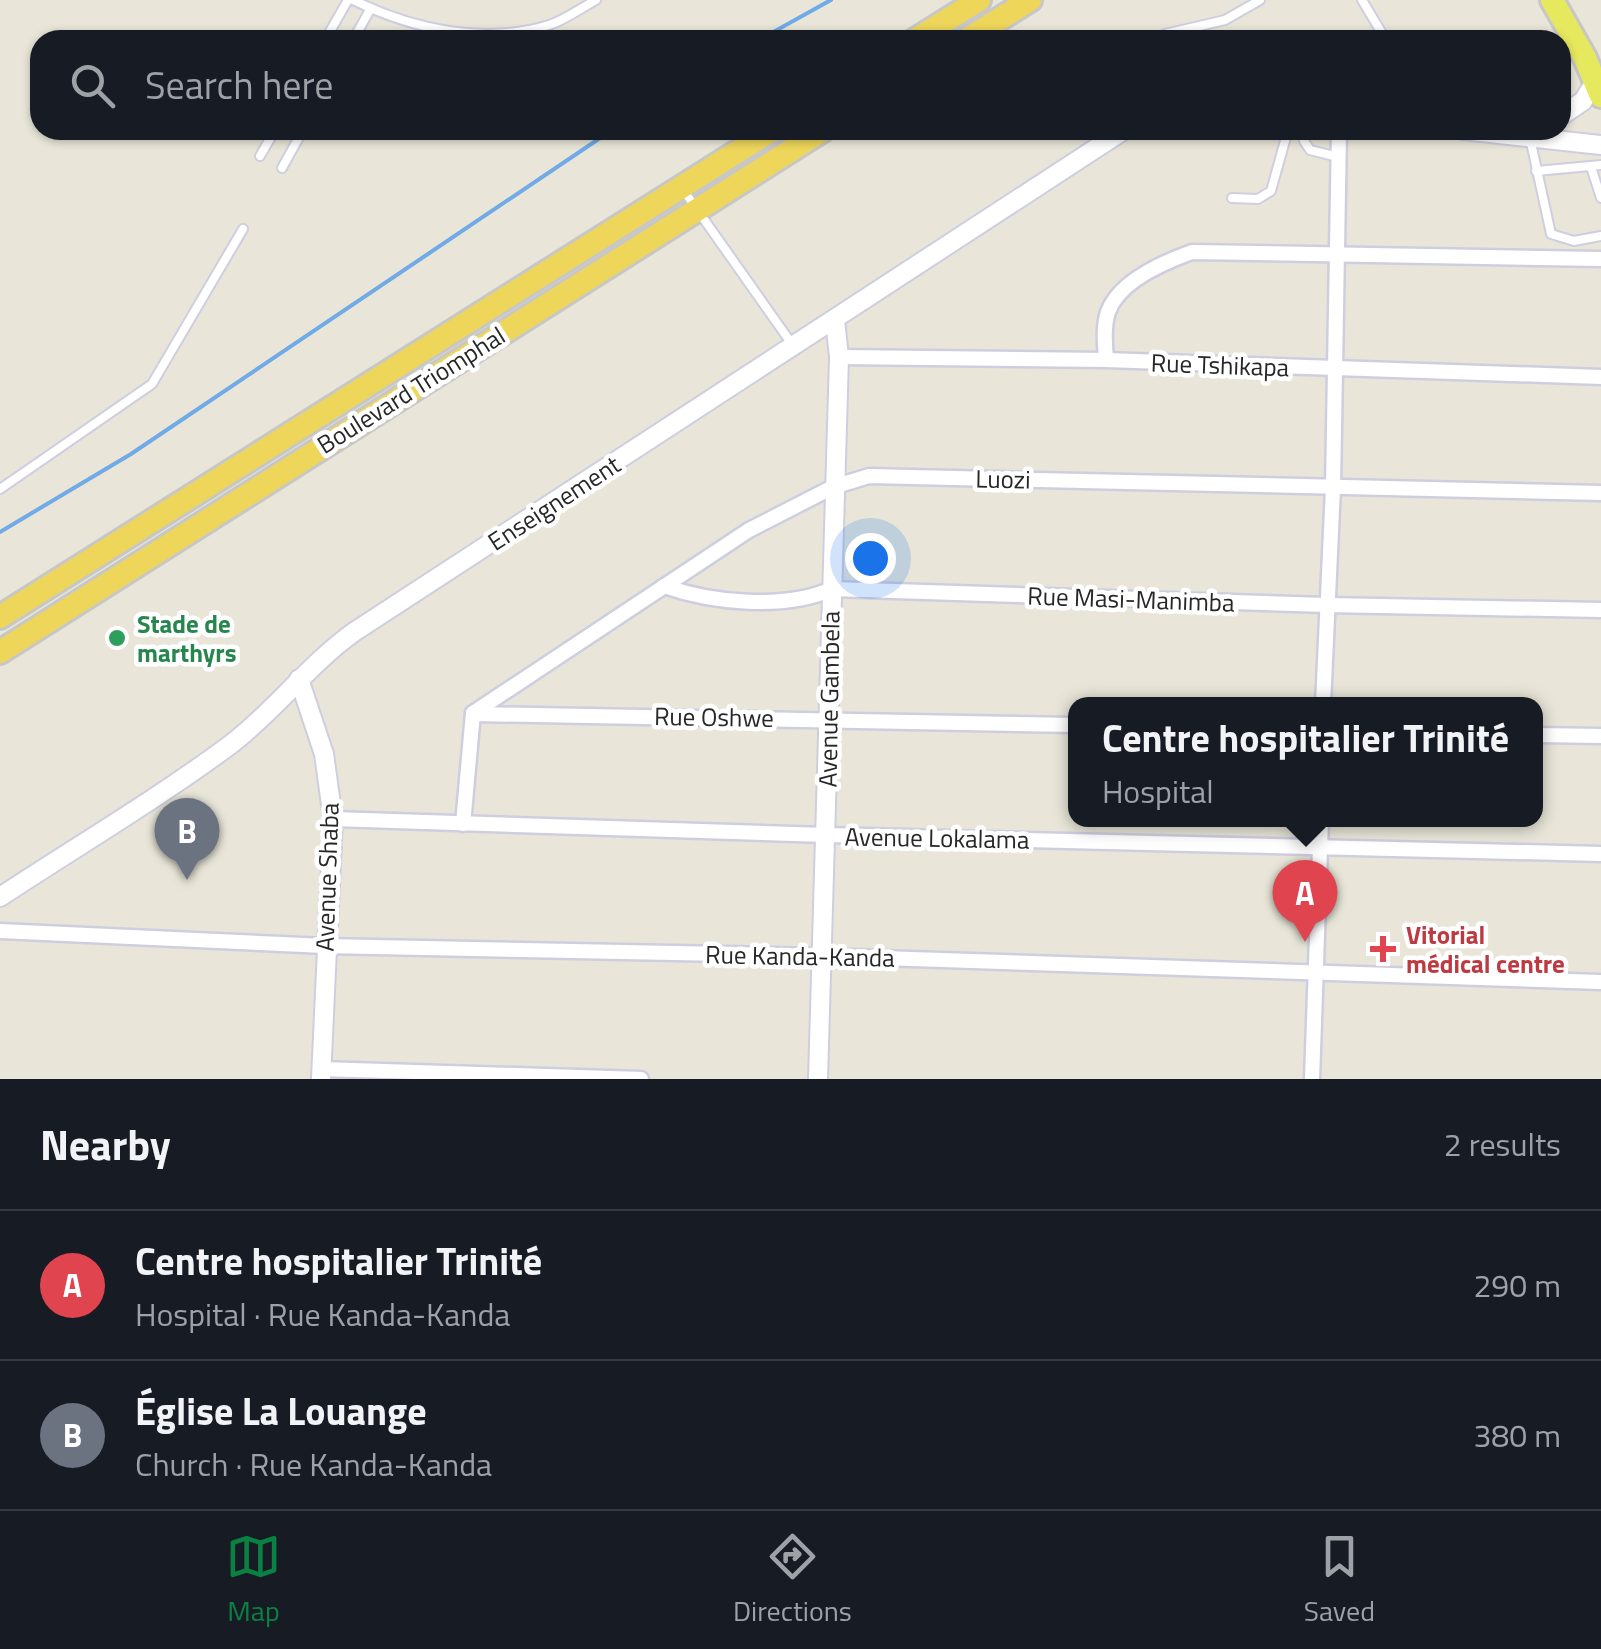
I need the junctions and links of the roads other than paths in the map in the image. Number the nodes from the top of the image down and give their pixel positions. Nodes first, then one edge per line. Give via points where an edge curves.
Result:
1 (350, 0) edge
2 (596, 0) edge
3 (979, 0) edge
4 (1030, 0) edge
5 (1260, 0) edge
6 (1362, 0) edge
7 (1552, 0) edge
8 (371, 8) junction
9 (331, 30) edge
10 (359, 30) edge
11 (441, 30) edge
12 (520, 30) edge
13 (931, 30) edge
14 (982, 30) edge
15 (1182, 30) edge
16 (1380, 30) edge
17 (1568, 30) edge
18 (1571, 37) edge
19 (1598, 89) edge
20 (1571, 109) edge
21 (269, 140) edge
22 (297, 140) edge
23 (756, 140) edge
24 (808, 140) edge
25 (1109, 140) edge
26 (1285, 140) edge
27 (1304, 140) edge
28 (1339, 140) edge
29 (1523, 140) edge
30 (1564, 140) edge
31 (1601, 146) edge
32 (260, 156) dead end
33 (1338, 157) junction
34 (1596, 166) edge
35 (282, 168) dead end
36 (1536, 171) junction
37 (681, 187) junction
38 (1232, 198) dead end
39 (1601, 198) edge
40 (697, 210) junction
41 (243, 228) dead end
42 (1601, 236) edge
43 (1336, 253) junction
44 (1601, 259) edge
45 (835, 320) junction
46 (794, 347) junction
47 (839, 357) junction
48 (1106, 360) junction
49 (1334, 369) junction
50 (1601, 376) edge
51 (834, 488) junction
52 (1333, 488) junction
53 (0, 489) edge
54 (1601, 493) edge
55 (664, 586) junction
56 (832, 589) junction
57 (1326, 605) junction
58 (1601, 610) edge
59 (0, 618) edge
60 (0, 652) edge
61 (299, 680) junction
62 (1324, 697) edge
63 (473, 714) junction
64 (831, 719) junction
65 (1068, 725) edge
66 (1543, 735) edge
67 (1601, 736) edge
68 (332, 819) junction
69 (463, 824) junction
70 (1321, 827) edge
71 (826, 836) junction
72 (1320, 848) junction
73 (1601, 854) edge
74 (0, 897) edge
75 (0, 932) edge
76 (325, 946) junction
77 (820, 956) junction
78 (1314, 972) junction
79 (1601, 982) edge
80 (321, 1074) edge
81 (641, 1079) edge
82 (818, 1079) edge
83 (1312, 1079) edge

1 - 8 lane
1 - 9 lane
2 - 12 lane via 550,25
3 - 13 highway
4 - 14 highway
5 - 15 lane via 1225,20
6 - 16 lane
7 - 17 main road
8 - 10 lane
8 - 11 lane
18 - 19 main road
19 - 20 street
21 - 32 lane
22 - 35 lane
23 - 37 highway, Boulevard Triomphal
24 - 40 highway, Boulevard Triomphal
25 - 45 street, Enseignement
26 - 38 lane via 1271,191 1258,199
27 - 33 lane via 1310,150
28 - 33 street
29 - 36 lane
30 - 31 street
33 - 43 street
34 - 36 lane
34 - 39 lane
36 - 42 lane via 1551,234 1574,241
37 - 40 lane
37 - 59 highway, Boulevard Triomphal
40 - 46 lane
40 - 60 highway, Boulevard Triomphal
41 - 53 lane via 152,384
43 - 44 street
43 - 48 street via 1192,252 1169,260 1108,309
43 - 49 street
45 - 46 street, Enseignement
45 - 47 street, Avenue Gambela
46 - 61 street, Enseignement via 354,632
47 - 48 street, Rue Tshikapa
47 - 51 street, Avenue Gambela
48 - 49 street, Rue Tshikapa
49 - 50 street, Rue Tshikapa
49 - 52 street
51 - 52 street, Luozi via 869,476
51 - 55 street, Luozi via 749,530
51 - 56 street, Avenue Gambela
52 - 54 street, Luozi
52 - 57 street
55 - 56 street, Rue Masi-Manimba via 754,600
55 - 63 street, Luozi
56 - 57 street, Rue Masi-Manimba
56 - 64 street, Avenue Gambela
57 - 58 street, Rue Masi-Manimba
57 - 62 street
61 - 68 street, Avenue Shaba via 324,754
61 - 74 street, Enseignement via 228,746
63 - 64 street, Rue Oshwe
63 - 69 street
64 - 65 street, Rue Oshwe
64 - 71 street, Avenue Gambela
66 - 67 street
68 - 69 street, Avenue Lokalama
68 - 76 street, Avenue Shaba
69 - 71 street, Avenue Lokalama
70 - 72 street
71 - 72 street, Avenue Lokalama
71 - 77 street, Avenue Gambela
72 - 73 street, Avenue Lokalama
72 - 78 street
75 - 76 street, Rue Kanda-Kanda
76 - 77 street, Rue Kanda-Kanda
76 - 80 street, Avenue Shaba
77 - 78 street, Rue Kanda-Kanda
77 - 82 street, Avenue Gambela
78 - 79 street, Rue Kanda-Kanda
78 - 83 street
80 - 81 street

